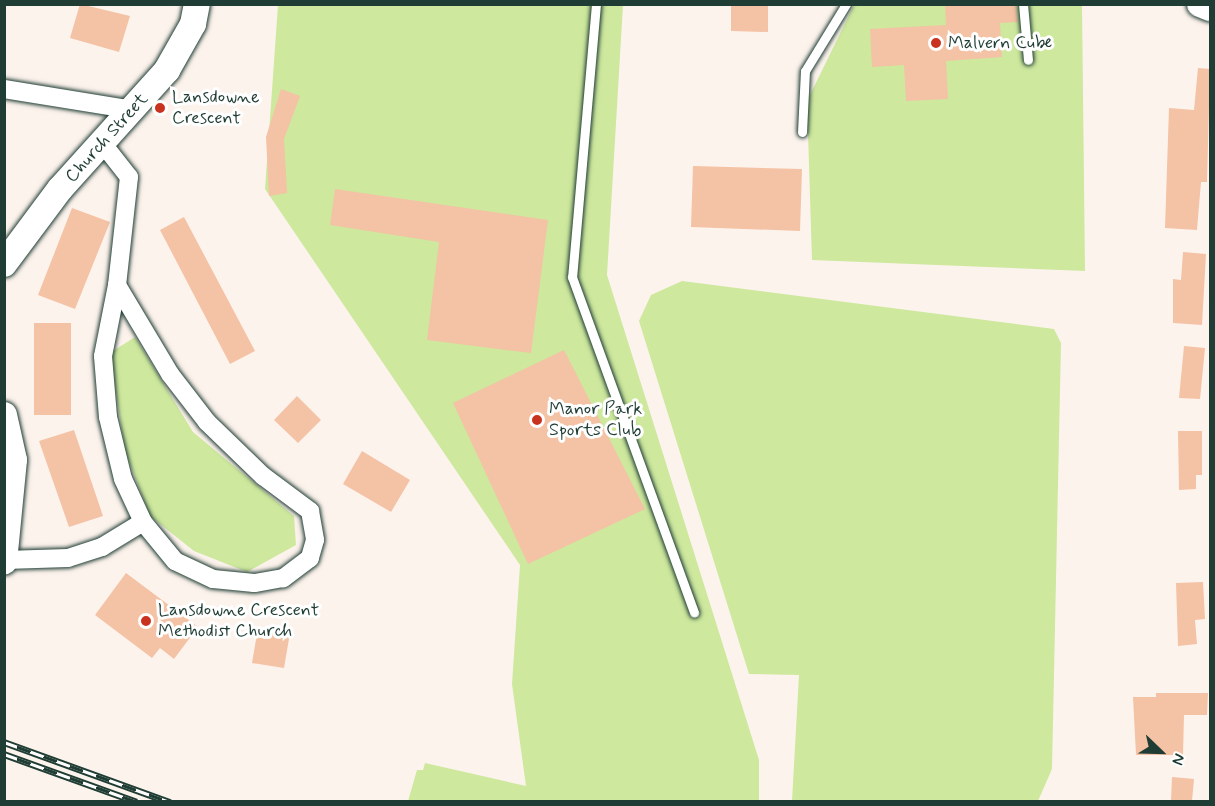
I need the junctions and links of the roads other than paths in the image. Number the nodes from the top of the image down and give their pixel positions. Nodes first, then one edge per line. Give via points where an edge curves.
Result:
1 (197, 4) edge
2 (596, 4) edge
3 (846, 4) edge
4 (1023, 4) edge
5 (1200, 4) edge
6 (1210, 8) edge
7 (1028, 60) dead end
8 (4, 88) edge
9 (134, 110) junction
10 (802, 132) dead end
11 (103, 144) junction
12 (7, 257) edge
13 (117, 285) junction
14 (4, 415) edge
15 (143, 522) junction
16 (5, 561) edge
17 (694, 613) dead end

1 - 9 main road, Church Street via 193,24 167,70
2 - 17 lane via 572,276
3 - 10 lane via 805,71
4 - 7 lane
5 - 6 main road
8 - 9 street
9 - 11 main road, Church Street
11 - 12 main road, Church Street via 60,189
11 - 13 street via 129,177
13 - 15 street via 103,356 108,417 123,479
13 - 15 street via 170,374 207,422 263,476 310,511 315,540 310,558 283,578 254,583 213,579 176,561
14 - 16 main road via 14,460
15 - 16 street via 102,547 68,558

